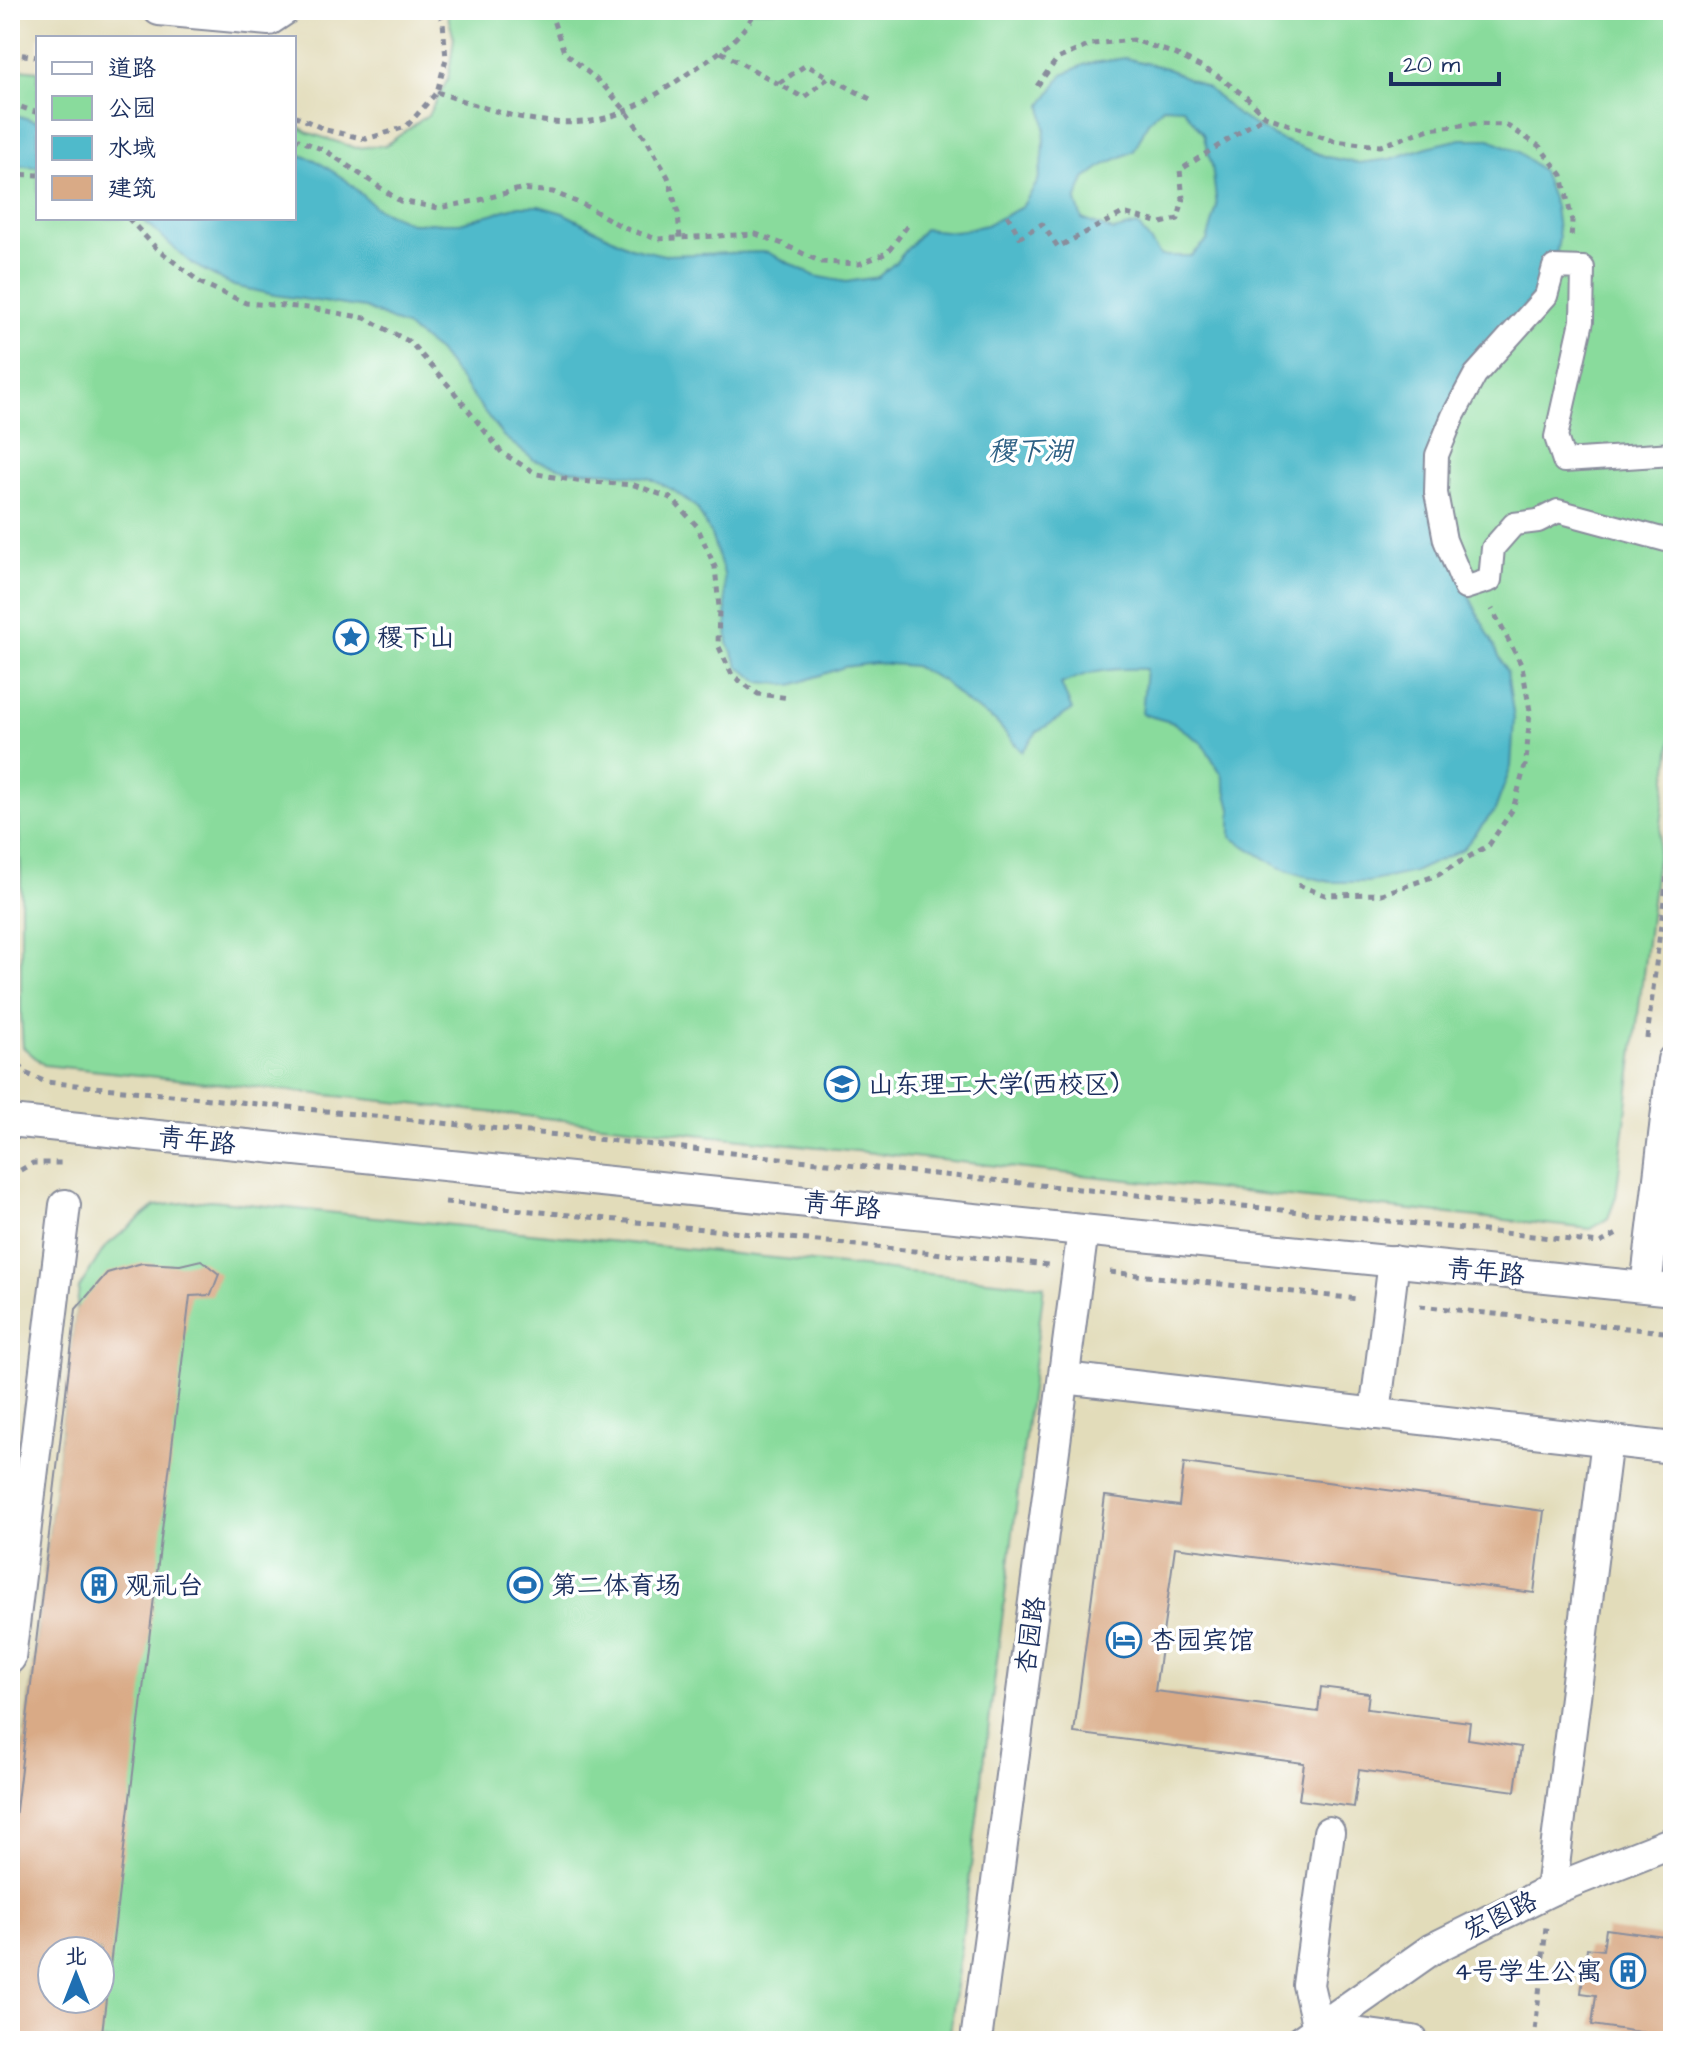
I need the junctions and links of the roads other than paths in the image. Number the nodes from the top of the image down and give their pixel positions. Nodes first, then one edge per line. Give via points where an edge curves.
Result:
1 (159, 10) edge
2 (284, 10) edge
3 (1673, 454) edge
4 (1673, 542) edge
5 (1673, 1060) edge
6 (10, 1121) edge
7 (65, 1205) dead end
8 (1083, 1230) junction
9 (1394, 1261) junction
10 (1659, 1288) edge
11 (1064, 1378) junction
12 (1375, 1414) junction
13 (1607, 1440) junction
14 (1673, 1448) edge
15 (10, 1658) edge
16 (1329, 1832) dead end
17 (1673, 1842) edge
18 (1551, 1890) junction
19 (1310, 2035) edge
20 (976, 2041) edge
21 (1413, 2041) edge

1 - 2 street via 269,20
3 - 4 street via 1564,461 1556,437 1582,321 1583,268 1554,267 1546,296 1475,375 1453,416 1437,455 1436,493 1445,540 1465,588 1490,580 1493,548 1514,524 1558,511
5 - 10 street
6 - 8 street, 青年路
7 - 15 street
8 - 9 street, 青年路
8 - 11 street, 杏园路
9 - 10 street, 青年路
9 - 12 street
11 - 12 street
11 - 20 street, 杏园路
12 - 13 street
13 - 14 street
13 - 18 street
16 - 19 street via 1308,1985
17 - 18 street, 宏图路
18 - 19 street, 宏图路 via 1432,1949
19 - 21 street

